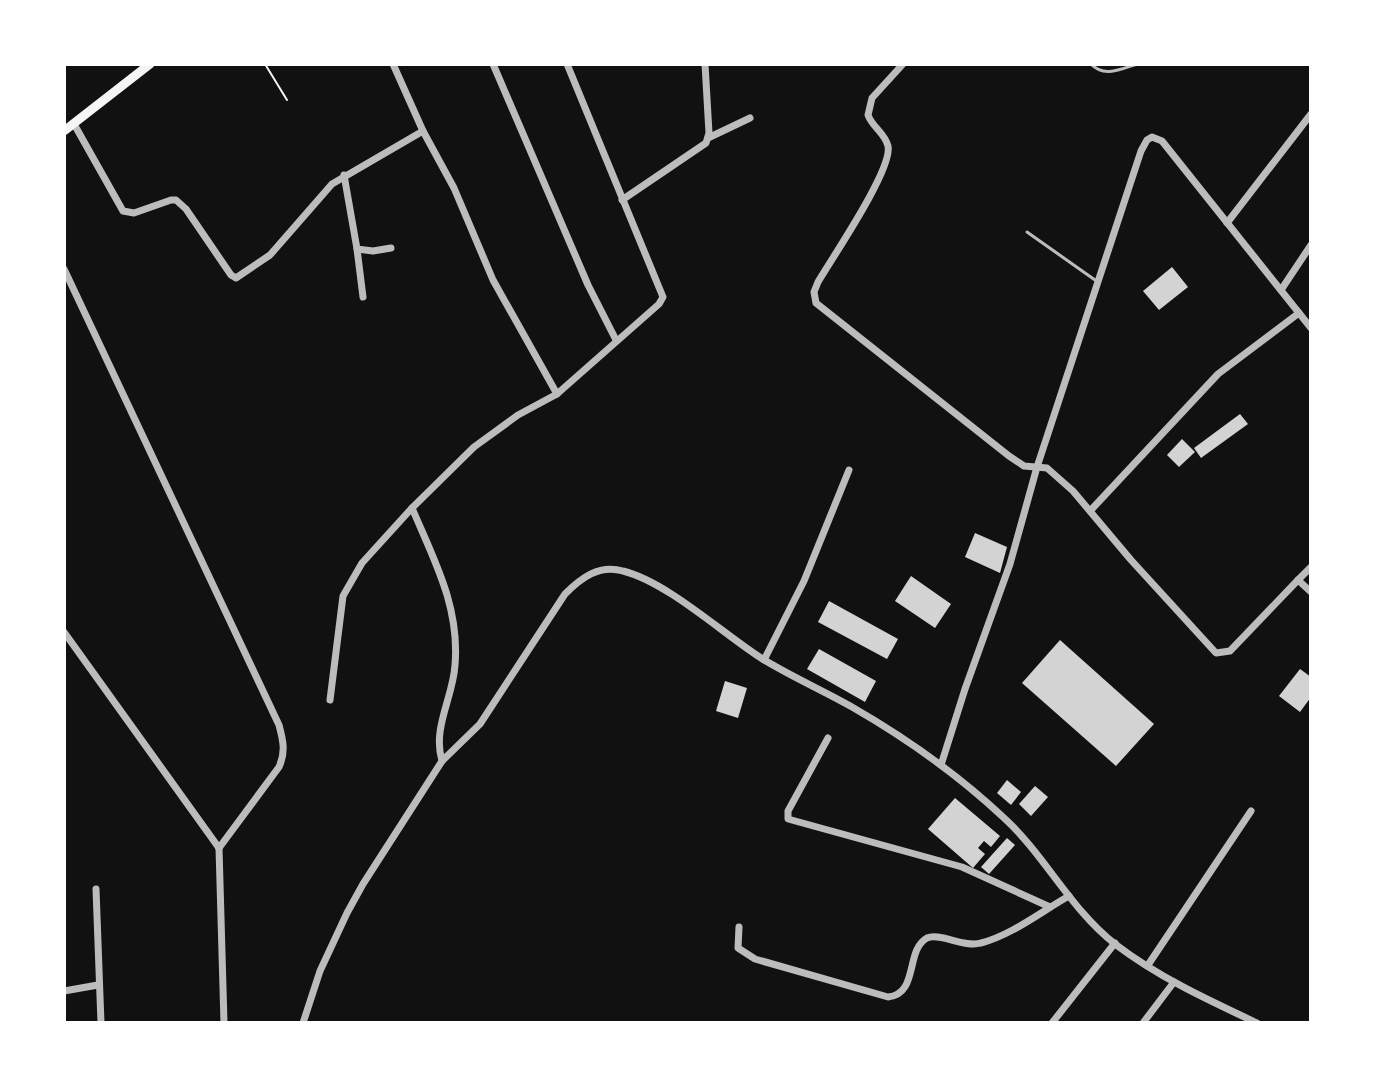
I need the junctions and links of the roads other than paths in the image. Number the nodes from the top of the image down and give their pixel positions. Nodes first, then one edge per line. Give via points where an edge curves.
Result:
1 (150, 64) edge
2 (393, 64) edge
3 (493, 64) edge
4 (567, 64) edge
5 (705, 64) edge
6 (903, 64) edge
7 (1091, 64) edge
8 (1137, 64) edge
9 (1311, 114) edge
10 (750, 118) dead end
11 (74, 124) junction
12 (64, 131) edge
13 (423, 131) junction
14 (708, 138) junction
15 (344, 175) junction
16 (622, 200) junction
17 (1227, 223) junction
18 (1027, 232) dead end
19 (1311, 245) edge
20 (391, 248) dead end
21 (357, 249) junction
22 (64, 269) edge
23 (1098, 282) junction
24 (1281, 290) junction
25 (363, 297) dead end
26 (1299, 313) junction
27 (1311, 328) edge
28 (616, 340) junction
29 (557, 394) junction
30 (1037, 467) junction
31 (849, 470) dead end
32 (412, 508) junction
33 (1091, 510) junction
34 (1311, 567) edge
35 (1298, 580) junction
36 (1311, 592) edge
37 (64, 632) edge
38 (764, 660) junction
39 (330, 700) dead end
40 (828, 738) dead end
41 (442, 761) junction
42 (941, 765) junction
43 (1251, 811) dead end
44 (219, 848) junction
45 (96, 889) dead end
46 (1069, 896) junction
47 (1050, 907) junction
48 (739, 927) dead end
49 (1115, 943) junction
50 (1148, 965) junction
51 (1174, 982) junction
52 (98, 985) junction
53 (64, 991) edge
54 (101, 1023) edge
55 (224, 1023) edge
56 (303, 1023) edge
57 (1052, 1023) edge
58 (1143, 1023) edge
59 (1257, 1023) edge

1 - 11 main road
2 - 13 street
3 - 28 street
4 - 16 street
5 - 14 street
6 - 30 street via 868,109 870,122 889,147 881,178 818,282 814,298 821,309 991,443 1024,466
7 - 8 lane via 1109,72
9 - 17 street
10 - 14 street
11 - 12 main road
11 - 15 street via 123,211 134,213 176,200 236,278 270,255
13 - 15 street
13 - 29 street via 493,280
14 - 16 street via 702,148
15 - 21 street
16 - 28 street via 663,297
17 - 23 street via 1162,141 1152,137 1141,151
17 - 24 street
18 - 23 lane
19 - 24 street
20 - 21 street
21 - 25 street
22 - 44 street via 279,725 284,746 279,767
23 - 30 street
24 - 26 street
26 - 27 street
26 - 33 street via 1218,374
28 - 29 street
29 - 32 street via 485,438
30 - 33 street via 1047,468
30 - 42 street via 1010,564
31 - 38 street via 804,581
32 - 39 street via 348,585
32 - 41 street via 451,602 456,634 453,683 438,734
33 - 35 street via 1216,653 1230,651
34 - 35 street
35 - 36 street
37 - 44 street
38 - 41 street via 682,602 625,571 609,569 584,577 565,594 480,724
38 - 42 street via 850,706
40 - 47 street via 788,819 962,867
41 - 56 street via 347,913
42 - 46 street via 1006,819
43 - 50 street
44 - 55 street
45 - 52 street
46 - 47 street
46 - 49 street
47 - 48 street via 981,943 930,937 920,944 906,985 888,997 755,959 738,948
49 - 50 street
49 - 57 street
50 - 51 street
51 - 58 street
51 - 59 street
52 - 53 street
52 - 54 street

